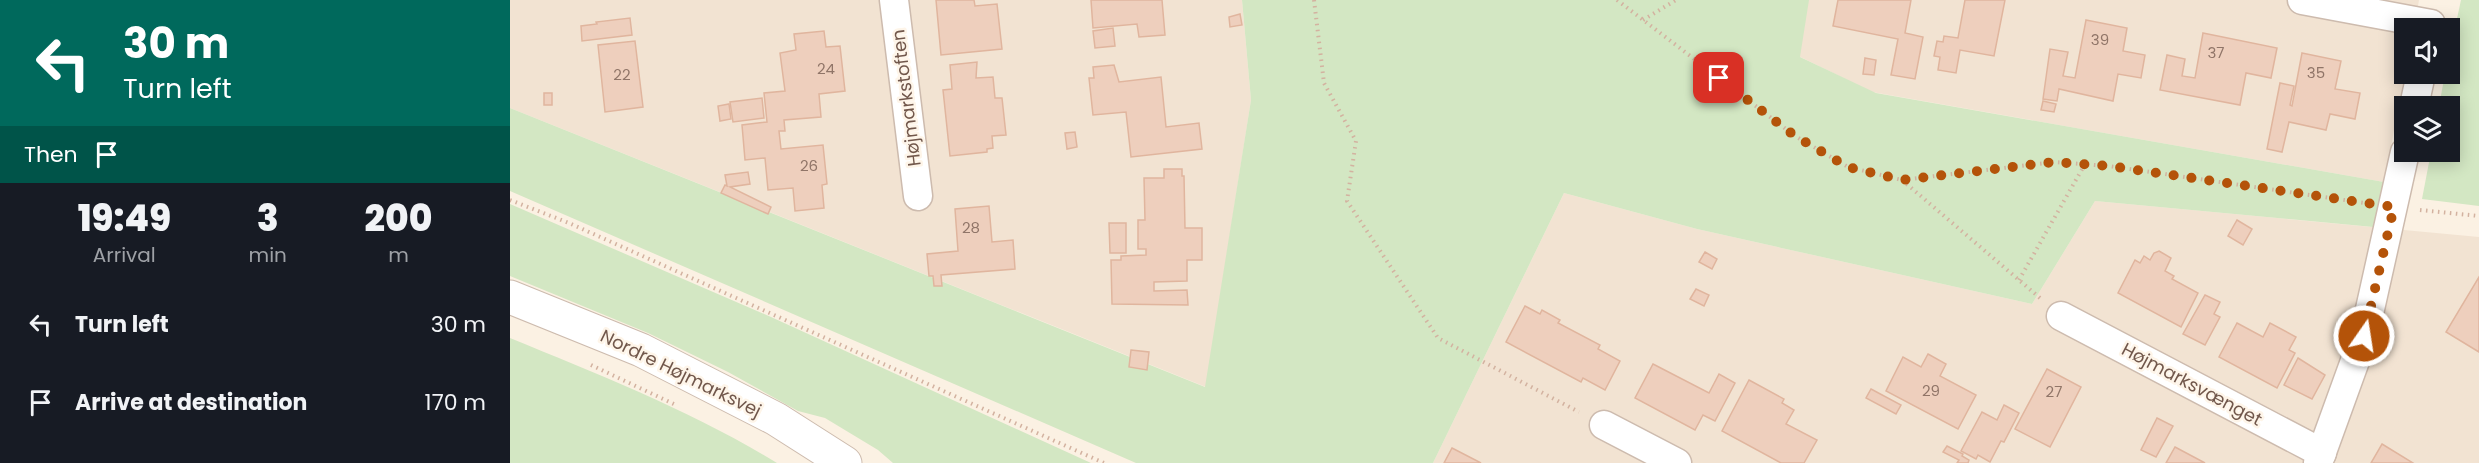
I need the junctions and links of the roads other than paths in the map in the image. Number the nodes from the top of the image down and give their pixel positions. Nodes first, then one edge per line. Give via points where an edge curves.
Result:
1 (894, 0) edge
2 (2302, 0) edge
3 (2432, 18) edge
4 (2403, 162) edge
5 (918, 196) dead end
6 (510, 297) edge
7 (2061, 316) road end
8 (1604, 425) road end
9 (2320, 458) edge
10 (845, 463) edge
11 (1677, 463) edge

1 - 5 street, Højmarkstoften
2 - 3 street
4 - 9 street, Højmarksvænget via 2364,336
6 - 10 street, Nordre Højmarksvej via 641,350 776,419
7 - 9 street, Højmarksvænget
8 - 11 street

